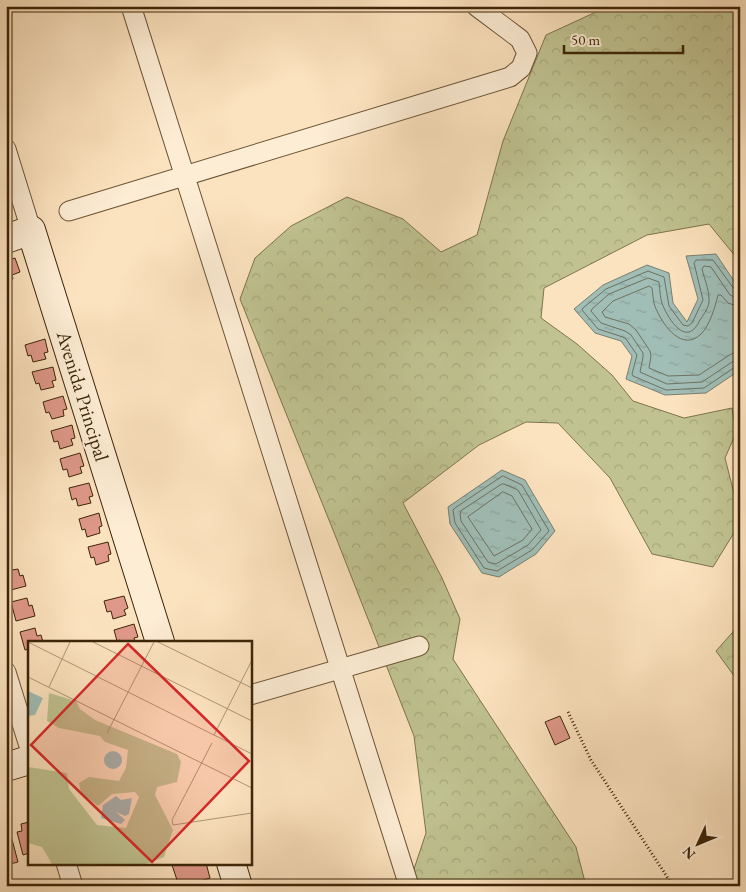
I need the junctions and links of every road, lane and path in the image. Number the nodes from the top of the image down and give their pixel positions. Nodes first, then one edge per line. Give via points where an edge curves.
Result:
1 (131, 6) edge
2 (476, 6) edge
3 (6, 149) edge
4 (185, 175) junction
5 (69, 210) dead end
6 (19, 235) edge
7 (160, 641) edge
8 (419, 646) dead end
9 (340, 668) junction
10 (6, 672) edge
11 (251, 695) edge
12 (568, 712) dead end
13 (28, 743) edge
14 (28, 760) edge
15 (6, 767) edge
16 (66, 864) edge
17 (231, 864) edge
18 (73, 886) edge
19 (238, 886) edge
20 (409, 886) edge
21 (673, 886) edge

1 - 4 street
2 - 4 street via 520,39 527,53 521,68 510,76
3 - 6 street, Avenida Principal
4 - 5 street
4 - 9 street
6 - 7 street, Avenida Principal
8 - 9 street
9 - 11 street
9 - 20 street
10 - 13 street
12 - 21 path via 590,760
14 - 15 street
16 - 18 street
17 - 19 street

